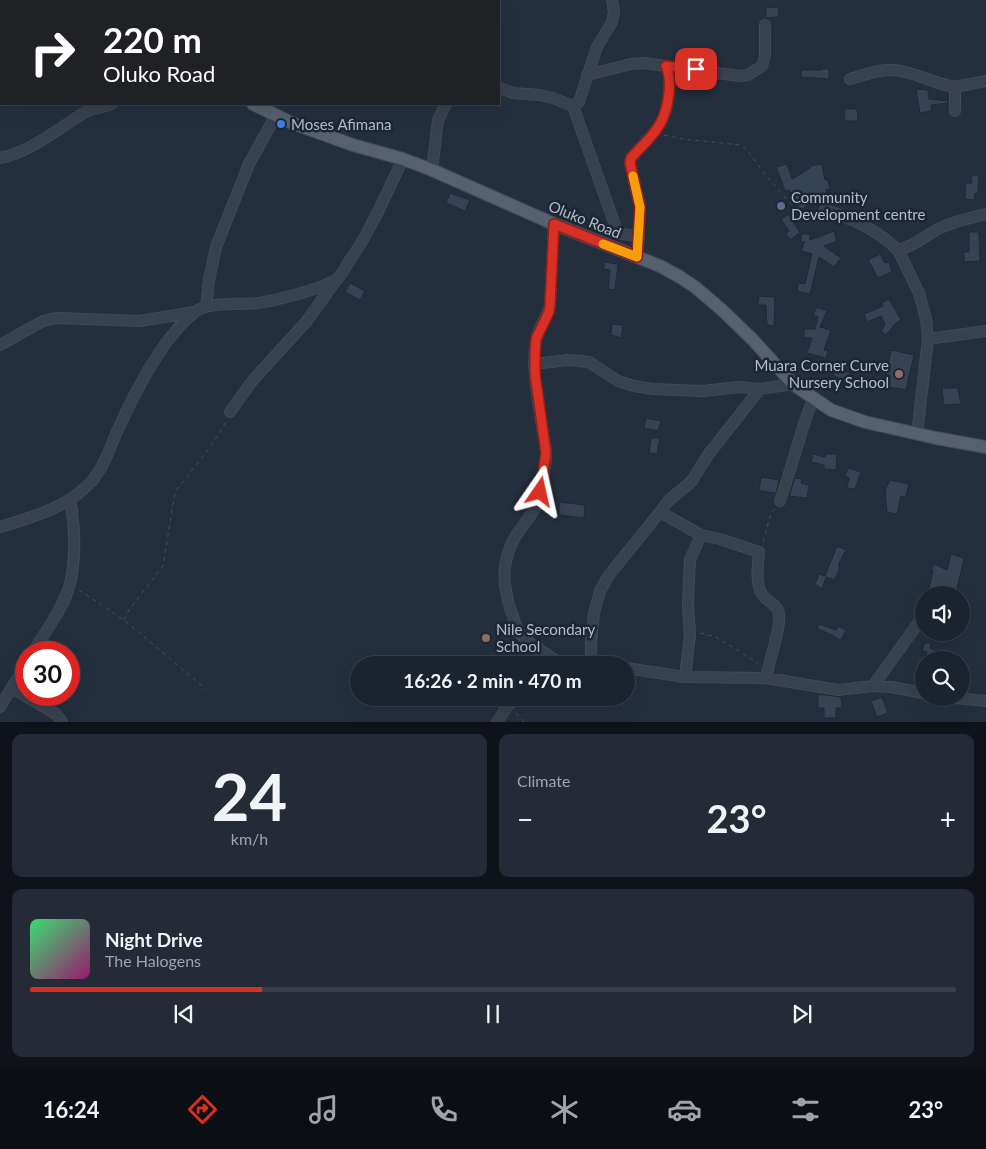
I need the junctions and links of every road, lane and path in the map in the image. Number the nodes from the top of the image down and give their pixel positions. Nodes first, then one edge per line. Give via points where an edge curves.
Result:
1 (612, 0) edge
2 (765, 25) dead end
3 (666, 66) junction
4 (587, 75) junction
5 (850, 79) dead end
6 (986, 81) edge
7 (954, 87) junction
8 (500, 88) edge
9 (109, 105) edge
10 (255, 105) edge
11 (446, 105) edge
12 (573, 106) junction
13 (954, 111) dead end
14 (276, 116) junction
15 (654, 133) junction
16 (0, 158) edge
17 (403, 159) junction
18 (432, 170) junction
19 (825, 210) joint
20 (986, 214) edge
21 (554, 224) junction
22 (639, 236) junction
23 (898, 250) junction
24 (637, 257) junction
25 (338, 278) junction
26 (206, 307) junction
27 (194, 312) junction
28 (986, 331) edge
29 (928, 339) junction
30 (0, 345) edge
31 (534, 364) junction
32 (793, 384) junction
33 (760, 389) junction
34 (813, 399) junction
35 (230, 412) joint
36 (917, 434) junction
37 (986, 447) edge
38 (70, 499) junction
39 (780, 501) joint
40 (660, 512) junction
41 (0, 526) edge
42 (701, 535) junction
43 (759, 552) junction
44 (70, 586) junction
45 (124, 620) junction
46 (915, 627) edge
47 (690, 635) junction
48 (40, 641) edge
49 (538, 647) junction
50 (537, 656) edge
51 (551, 656) edge
52 (591, 656) edge
53 (635, 669) edge
54 (767, 673) junction
55 (685, 677) junction
56 (15, 683) edge
57 (873, 686) junction
58 (12, 688) junction
59 (206, 689) dead end
60 (915, 691) edge
61 (970, 699) edge
62 (986, 701) edge
63 (507, 706) edge
64 (509, 706) edge
65 (0, 707) edge
66 (62, 722) edge
67 (497, 722) edge
68 (524, 722) edge

1 - 4 street via 612,22 597,47
2 - 3 street via 762,66 748,75
3 - 4 street via 631,64
3 - 15 street via 670,82 667,110
4 - 12 street via 579,102
5 - 7 street via 894,70
6 - 7 street
7 - 13 street
8 - 12 street via 553,98
9 - 16 street via 83,113 22,150
10 - 14 main road, Oluko Road
11 - 18 street via 438,120
12 - 22 street via 617,231
14 - 17 main road, Oluko Road via 353,145
14 - 26 street via 249,164 216,247
15 - 19 path via 740,145 800,214
15 - 22 street via 630,163 640,207
17 - 18 main road, Oluko Road
17 - 25 street via 362,243
18 - 21 main road, Oluko Road
19 - 23 street via 866,226
20 - 23 street via 958,220
21 - 24 main road, Oluko Road
21 - 31 street via 550,305 536,339
22 - 24 street
23 - 29 street via 919,293
24 - 32 main road, Oluko Road via 660,266 695,287 753,340
25 - 26 street via 278,299
25 - 35 street via 306,322 253,380
26 - 27 street
27 - 30 street via 140,321 56,318 42,321
27 - 38 street via 154,362 91,482
28 - 29 street
29 - 36 street
31 - 33 street via 568,360 589,362 618,381 653,389
31 - 49 street via 546,453 536,504 508,552 503,579 519,632
32 - 33 street
32 - 34 main road, Oluko Road
33 - 40 street via 690,482
34 - 36 main road, Oluko Road via 831,410 865,422
34 - 39 street
35 - 45 path via 211,446 174,492 163,566
36 - 37 main road, Oluko Road
38 - 41 street via 29,519
38 - 44 street via 74,547
39 - 43 path via 771,512 768,532
40 - 42 street
40 - 52 street via 600,590 594,613
42 - 43 street
42 - 47 street via 690,560
43 - 54 street via 758,585 761,593 779,612
44 - 45 path
44 - 48 street
45 - 59 path
46 - 57 street
47 - 54 path via 700,632 716,637
47 - 55 street
49 - 50 street
49 - 51 street
53 - 55 street
54 - 55 street
54 - 57 street via 838,690
56 - 58 street
57 - 60 street
58 - 65 street
58 - 66 street via 56,714
61 - 62 street
63 - 67 street
64 - 68 path

